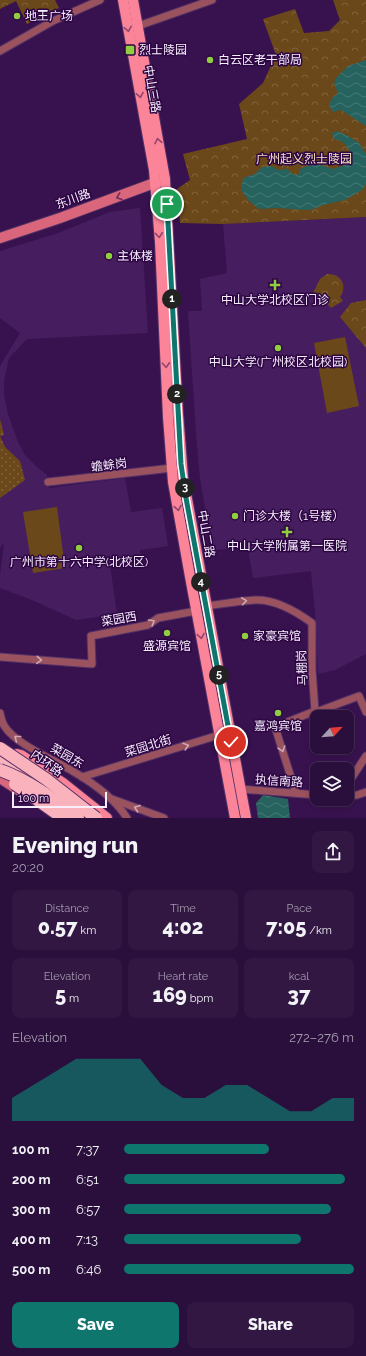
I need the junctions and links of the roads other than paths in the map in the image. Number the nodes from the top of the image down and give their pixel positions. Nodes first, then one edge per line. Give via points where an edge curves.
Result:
1 (100, 0) edge
2 (123, 0) edge
3 (133, 0) edge
4 (212, 0) edge
5 (138, 26) junction
6 (0, 51) edge
7 (165, 179) junction
8 (155, 182) junction
9 (0, 238) edge
10 (174, 441) junction
11 (172, 468) junction
12 (48, 482) dead end
13 (201, 608) junction
14 (0, 657) edge
15 (315, 710) edge
16 (322, 710) edge
17 (366, 712) edge
18 (0, 713) edge
19 (310, 713) edge
20 (219, 735) junction
21 (0, 743) edge
22 (0, 749) edge
23 (21, 755) junction
24 (366, 756) edge
25 (0, 757) edge
26 (0, 766) edge
27 (0, 770) edge
28 (354, 774) edge
29 (0, 776) edge
30 (82, 777) junction
31 (21, 778) junction
32 (46, 778) junction
33 (240, 789) junction
34 (296, 793) junction
35 (310, 794) edge
36 (365, 795) edge
37 (354, 796) edge
38 (109, 798) junction
39 (70, 805) junction
40 (92, 806) junction
41 (58, 818) edge
42 (63, 818) edge
43 (78, 818) edge
44 (103, 818) edge
45 (127, 818) edge
46 (164, 818) edge
47 (235, 818) edge
48 (246, 818) edge

1 - 6 street
2 -> 8 main road, 中山三路
3 - 5 main road, 中山三路
4 - 5 street
7 -> 5 main road, 中山三路
7 - 8 main road, 东川路
7 - 10 main road, 中山二路
8 -> 9 main road, 东川路
8 -> 10 main road, 中山二路
10 - 11 main road, 中山二路
10 - 13 main road, 中山二路 via 183,477
11 - 12 street, 蟾蜍岗
11 -> 13 main road, 中山二路 via 180,520
14 -> 13 street, 菜园西 via 92,664 91,636 148,625 158,618
13 -> 15 street, 马棚岗 via 257,600 271,602 298,612 312,623
13 -> 20 main road, 中山二路
13 - 33 main road, 中山二路
16 - 17 street via 359,696
30 -> 18 street, 菜园东 via 18,739 4,726
19 -> 34 street via 275,726
30 -> 20 street, 菜园北街
20 - 47 main road, 中山二路
21 - 23 main road
22 - 23 main road
22 - 32 highway, 内环路, bridge
23 - 40 main road
24 - 28 street
25 - 32 highway, bridge
25 - 39 main road
26 - 31 main road
27 - 43 highway, bridge via 36,788
29 - 31 main road
29 - 41 main road
29 - 42 highway, bridge
30 - 38 street, 菜园东
31 - 43 main road
32 - 44 highway, 内环路, bridge
33 - 34 street, 执信南路
33 - 48 main road, 中山二路
34 - 35 street, 执信南路
36 - 37 street
38 - 45 street, 菜园东
46 -> 38 street
39 - 40 main road
39 - 44 main road
40 - 44 main road

